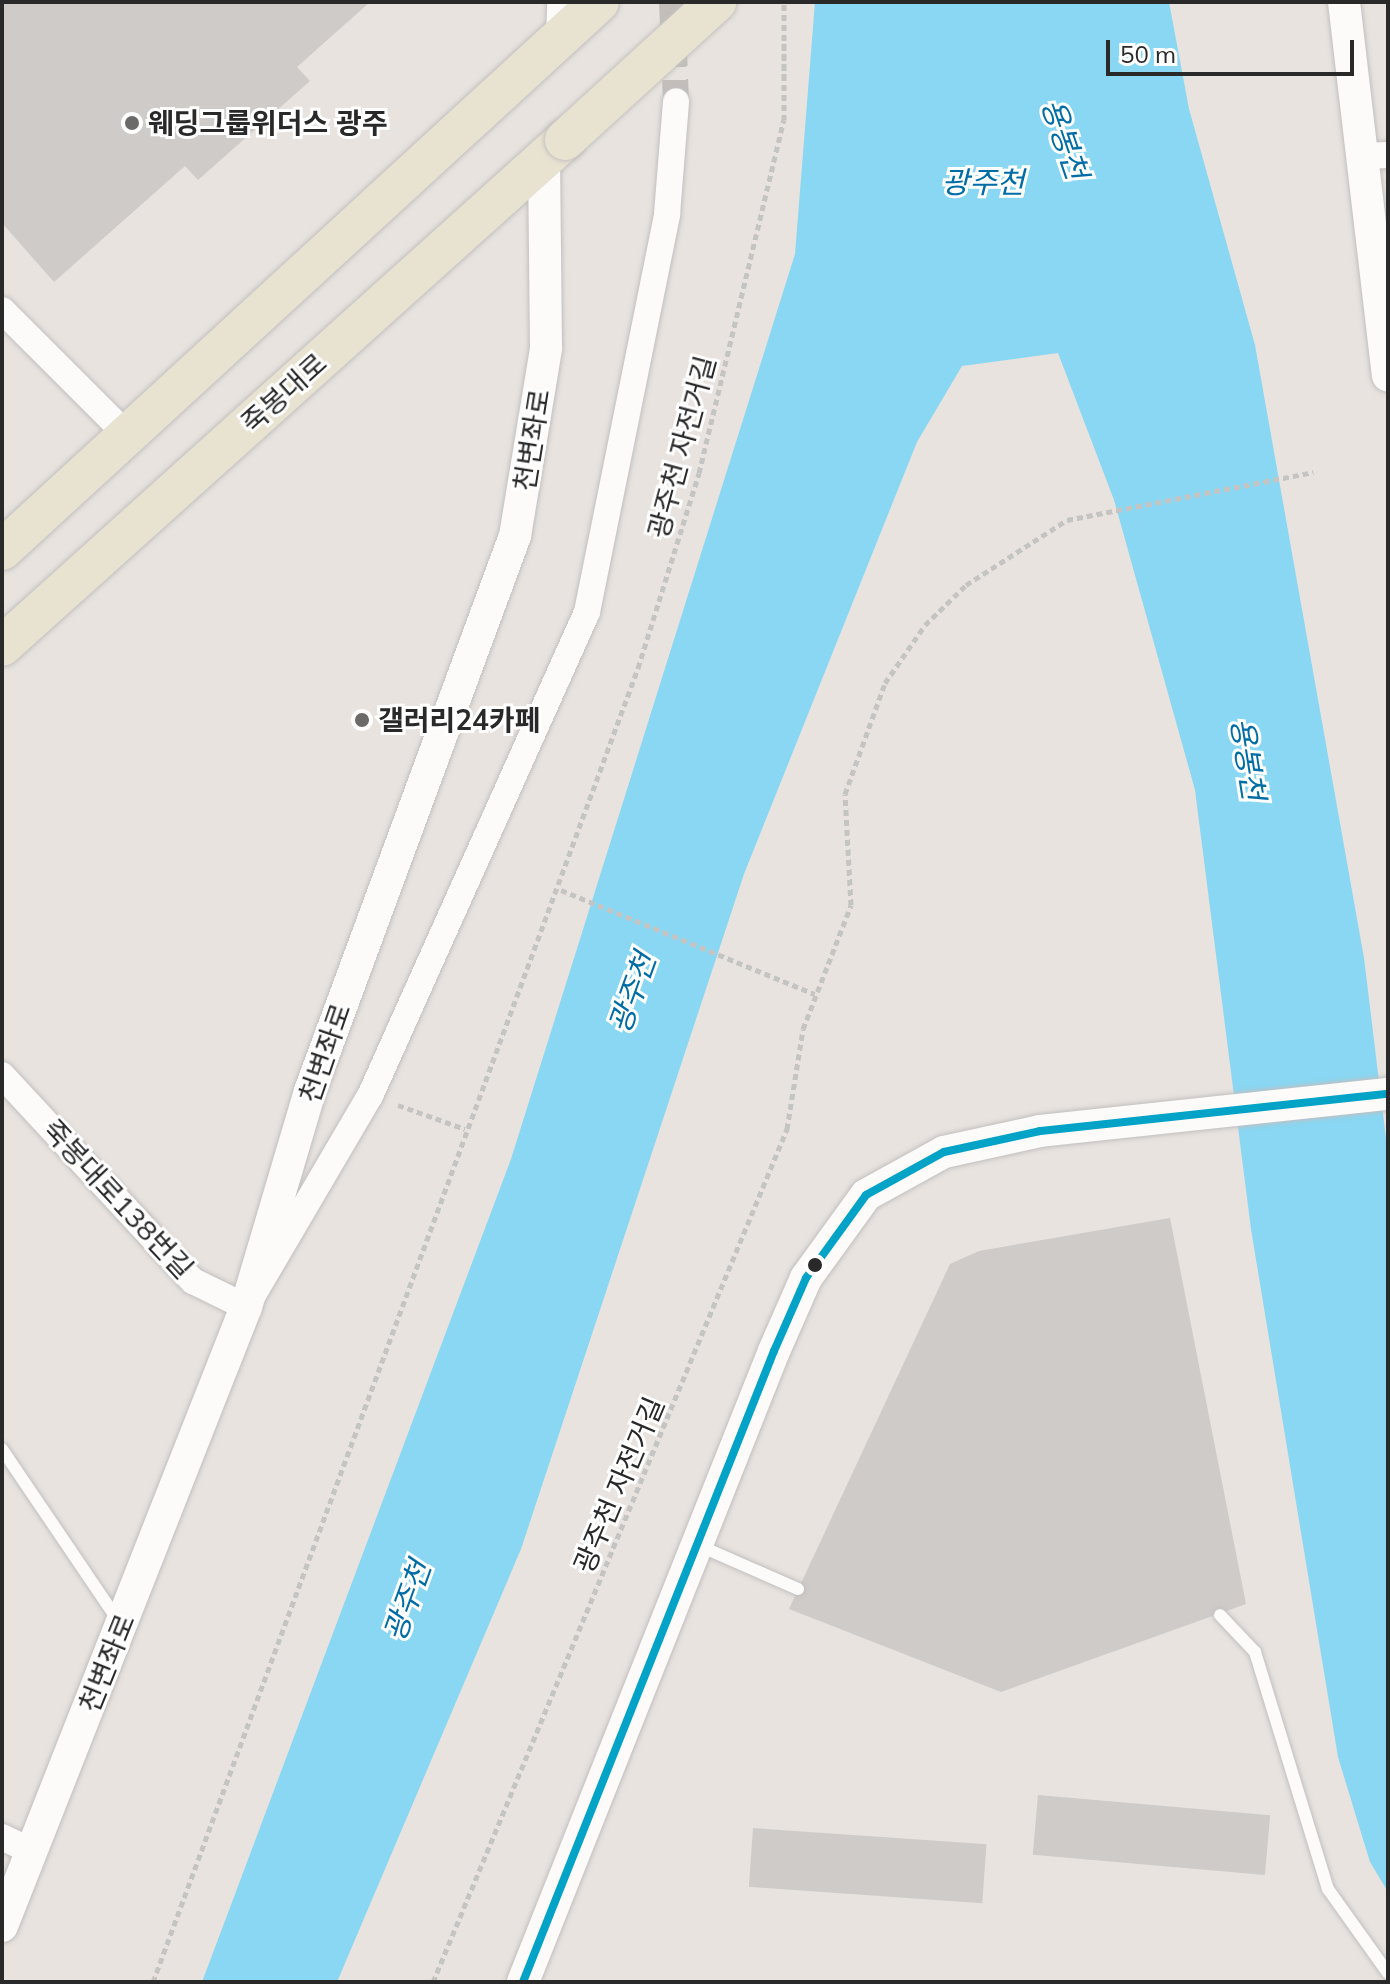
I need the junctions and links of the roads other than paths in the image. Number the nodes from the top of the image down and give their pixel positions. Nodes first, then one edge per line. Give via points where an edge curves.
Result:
1 (599, 2) edge
2 (716, 2) edge
3 (1344, 2) edge
4 (560, 20) edge
5 (676, 101) tunnel mouth
6 (555, 149) junction
7 (1375, 156) edge
8 (2, 310) edge
9 (1388, 375) edge
10 (128, 436) junction
11 (2, 550) edge
12 (2, 646) edge
13 (2, 1075) edge
14 (1388, 1094) edge
15 (246, 1307) junction
16 (2, 1449) edge
17 (697, 1545) junction
18 (798, 1589) dead end
19 (1220, 1615) dead end
20 (122, 1626) junction
21 (2, 1837) edge
22 (31, 1851) junction
23 (2, 1926) edge
24 (1388, 1973) edge
25 (523, 1982) edge

1 - 4 main road
2 - 6 main road, 죽봉대로, bridge
3 - 7 street
4 - 10 main road
5 - 15 street via 667,214 587,612 370,1096
6 - 12 main road, 죽봉대로
6 - 15 street, 천변좌로 via 546,348 515,536 310,1091
7 - 9 street
8 - 10 street
10 - 11 main road
13 - 15 street, 죽봉대로138번길 via 193,1281
14 - 17 street via 998,1140 908,1166 866,1195 806,1278
15 - 20 street, 천변좌로
16 - 20 lane
17 - 18 lane
17 - 25 street
19 - 24 lane via 1255,1652 1324,1879
20 - 22 street, 천변좌로
21 - 22 street
22 - 23 street, 천변좌로

